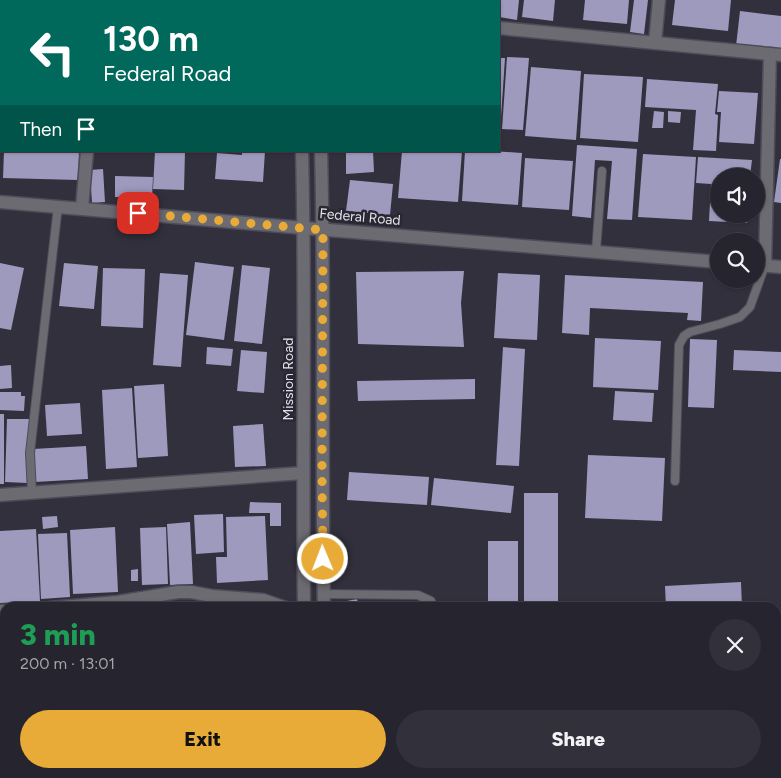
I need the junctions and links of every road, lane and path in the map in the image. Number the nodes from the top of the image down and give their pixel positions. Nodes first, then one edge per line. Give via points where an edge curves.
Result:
1 (659, 0) edge
2 (500, 28) edge
3 (655, 43) junction
4 (776, 55) edge
5 (87, 152) edge
6 (302, 152) edge
7 (321, 152) edge
8 (602, 171) dead end
9 (0, 202) edge
10 (58, 206) junction
11 (82, 208) junction
12 (304, 228) junction
13 (323, 230) junction
14 (762, 233) edge
15 (596, 251) junction
16 (710, 261) edge
17 (765, 265) edge
18 (781, 267) edge
19 (755, 288) edge
20 (303, 473) junction
21 (674, 481) dead end
22 (32, 493) junction
23 (0, 495) edge
24 (324, 594) junction
25 (118, 602) edge
26 (269, 602) edge
27 (304, 602) edge
28 (324, 602) edge
29 (431, 602) edge

1 - 3 street
2 - 3 street
3 - 4 street
4 - 14 street
5 - 11 street
6 - 12 street, Mission Road
7 - 13 street
8 - 15 lane
9 - 10 street, Federal Road
10 - 11 street, Federal Road
10 - 22 lane via 30,453
11 - 12 street, Federal Road
12 - 13 street, Federal Road
12 - 20 street, Mission Road
13 - 15 street, Federal Road
13 - 24 street
15 - 16 street, Federal Road
17 - 18 street
19 - 21 lane via 750,307 740,317 690,332 679,345
20 - 22 street
20 - 27 street, Mission Road
22 - 23 street
24 - 28 street
24 - 29 lane via 418,595
25 - 26 street via 191,592

